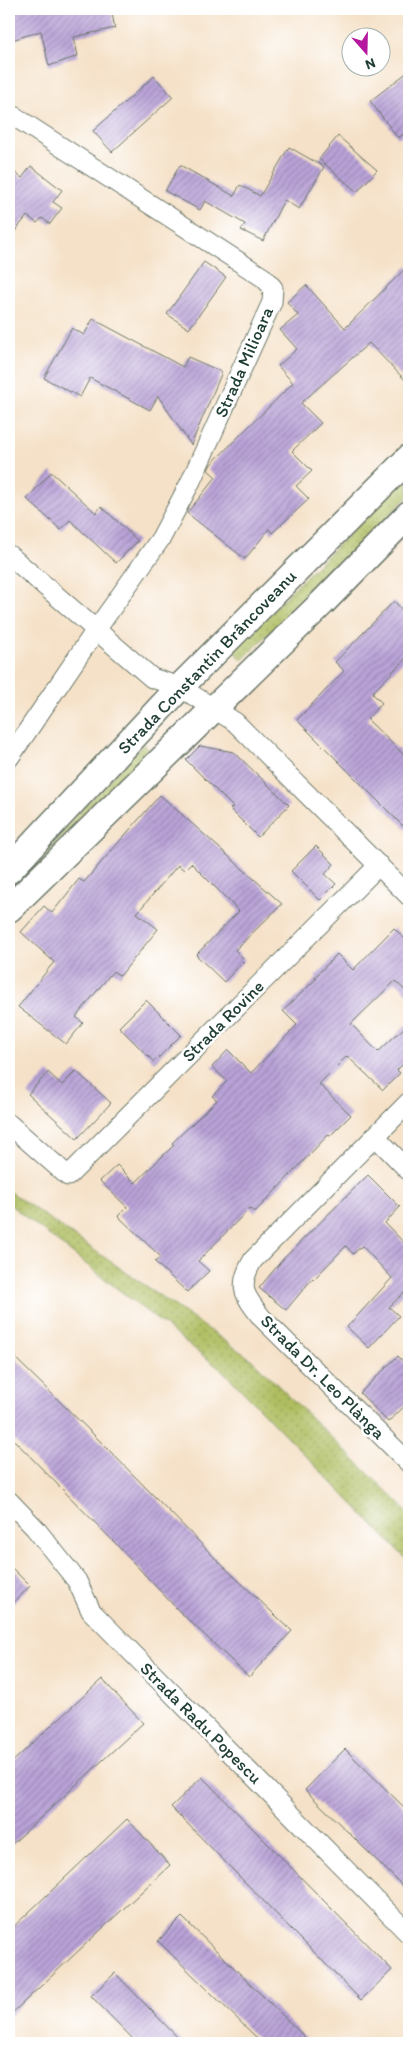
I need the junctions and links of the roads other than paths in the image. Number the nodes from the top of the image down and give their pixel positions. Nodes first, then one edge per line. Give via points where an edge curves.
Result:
1 (9, 113) edge
2 (409, 458) edge
3 (409, 514) edge
4 (9, 555) edge
5 (96, 630) junction
6 (180, 687) junction
7 (214, 710) junction
8 (9, 758) edge
9 (379, 865) junction
10 (9, 870) edge
11 (409, 896) edge
12 (9, 909) edge
13 (409, 1102) edge
14 (9, 1124) edge
15 (375, 1136) junction
16 (409, 1171) edge
17 (409, 1463) edge
18 (9, 1501) edge
19 (409, 1934) edge

1 - 5 street, Strada Milioara via 264,278 273,288 272,302 178,509
2 - 6 main road, Strada Constantin Brâncoveanu
3 - 7 main road, Strada Constantin Brâncoveanu
4 - 5 street
5 - 6 street via 152,678
5 - 8 street, Strada Milioara
6 - 7 street
6 - 10 main road, Strada Constantin Brâncoveanu
7 - 9 street via 235,722
7 - 12 main road, Strada Constantin Brâncoveanu
9 - 11 street
9 - 14 street, Strada Rovine via 68,1176
13 - 15 street
15 - 16 street
15 - 17 street, Strada Dr. Leo Plànga via 253,1260 243,1287 262,1318
18 - 19 street, Strada Radu Popescu via 77,1581 91,1611

